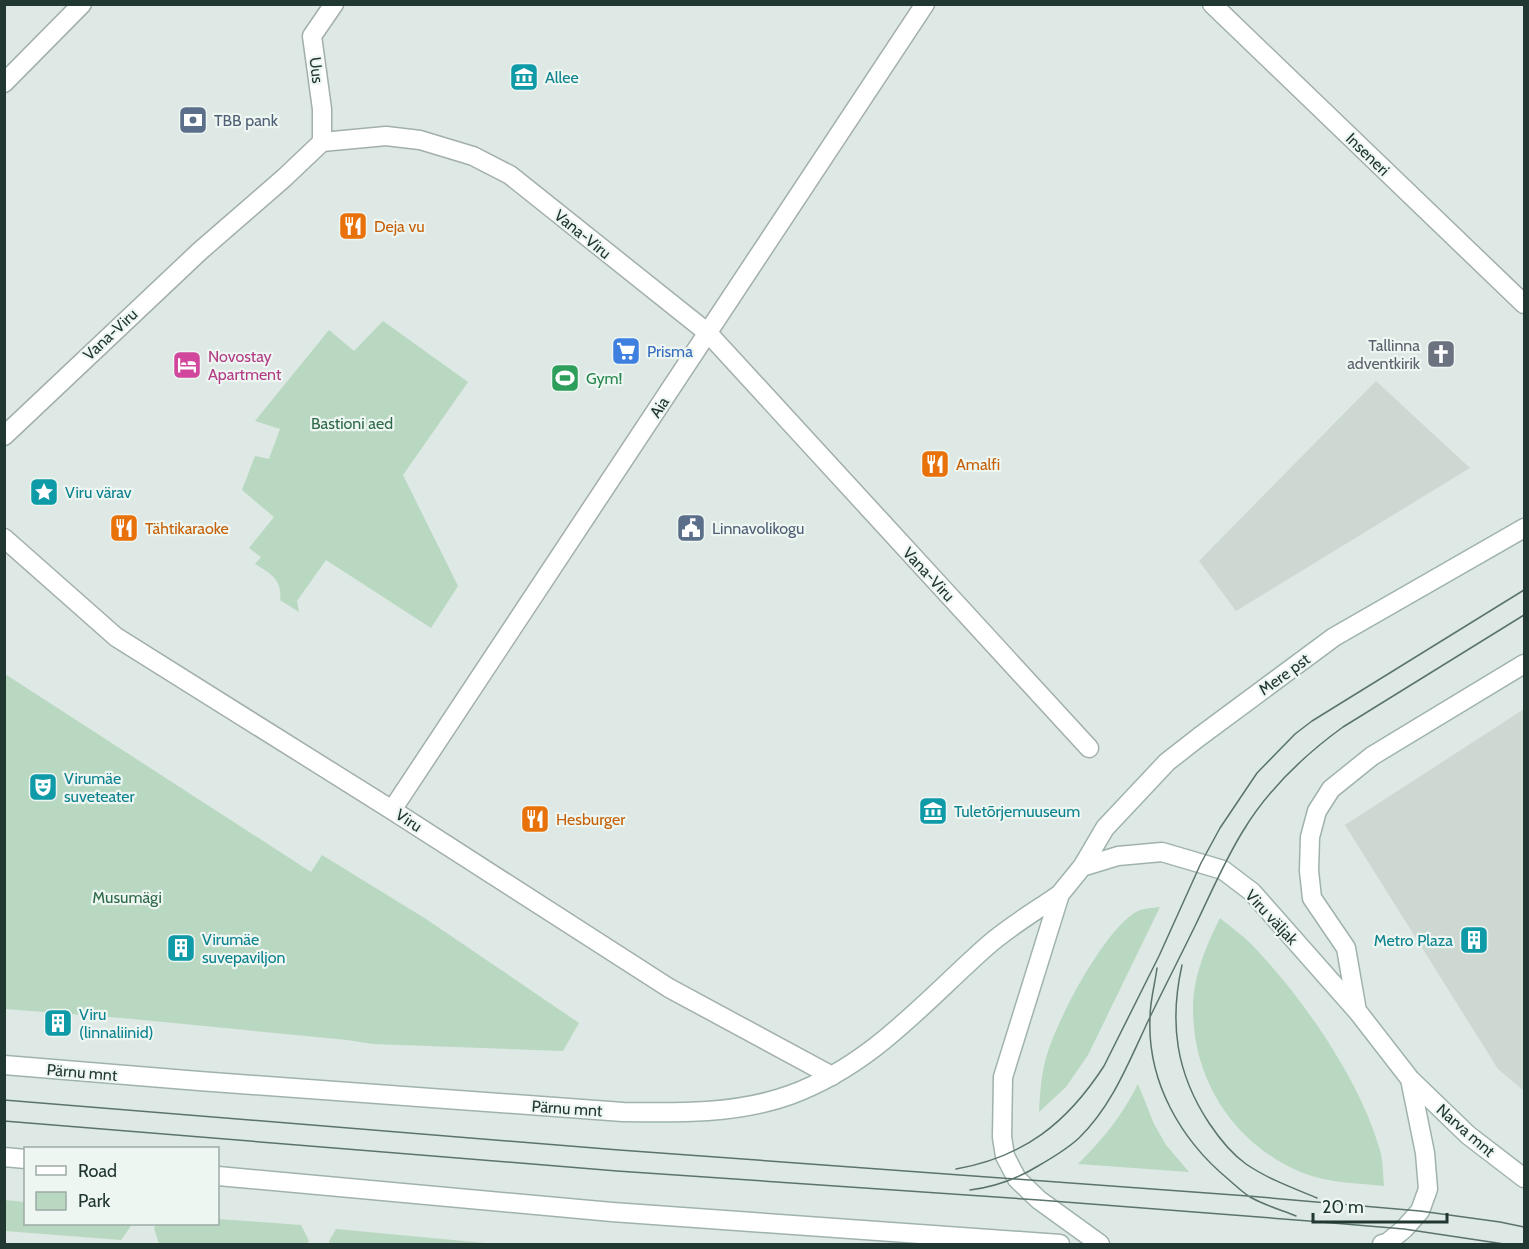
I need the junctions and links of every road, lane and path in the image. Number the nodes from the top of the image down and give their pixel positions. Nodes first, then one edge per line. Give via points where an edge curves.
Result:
1 (82, 4) edge
2 (334, 4) edge
3 (925, 4) edge
4 (1212, 4) edge
5 (4, 83) edge
6 (322, 142) junction
7 (1524, 304) edge
8 (708, 333) junction
9 (4, 436) edge
10 (1524, 528) edge
11 (4, 538) edge
12 (1524, 664) edge
13 (1089, 748) dead end
14 (392, 810) junction
15 (1082, 867) junction
16 (1060, 894) junction
17 (1358, 1012) junction
18 (4, 1065) edge
19 (832, 1076) junction
20 (1410, 1079) junction
21 (4, 1157) edge
22 (24, 1159) edge
23 (219, 1176) edge
24 (1524, 1178) edge
25 (1060, 1245) edge
26 (1100, 1245) edge
27 (1382, 1245) edge

1 - 5 street
2 - 6 street, Uus via 312,36 322,109
3 - 8 street, Aia
4 - 7 street, Inseneri
6 - 8 street, Vana-Viru via 386,136 420,140 492,164
6 - 9 street, Vana-Viru via 200,250
8 - 13 street, Vana-Viru
8 - 14 street, Aia
10 - 15 street, Mere pst via 1334,637 1227,715 1160,771 1105,828
11 - 14 street, Viru via 116,637
12 - 17 street via 1372,756 1331,789 1317,811 1310,837 1312,898 1346,948
14 - 19 street, Viru via 669,987
15 - 16 street
15 - 17 street, Viru väljak via 1118,856 1161,852 1223,870 1252,892
16 - 19 street, Pärnu mnt via 988,945 894,1033
16 - 26 street via 1004,1077 1002,1137 1005,1156 1017,1179
17 - 20 street, Viru väljak
18 - 19 street, Pärnu mnt via 623,1112 692,1113 747,1106 789,1095
20 - 24 street, Narva mnt via 1468,1135
20 - 27 street, Viru väljak via 1428,1189 1420,1211
21 - 22 street
23 - 25 street via 601,1211

